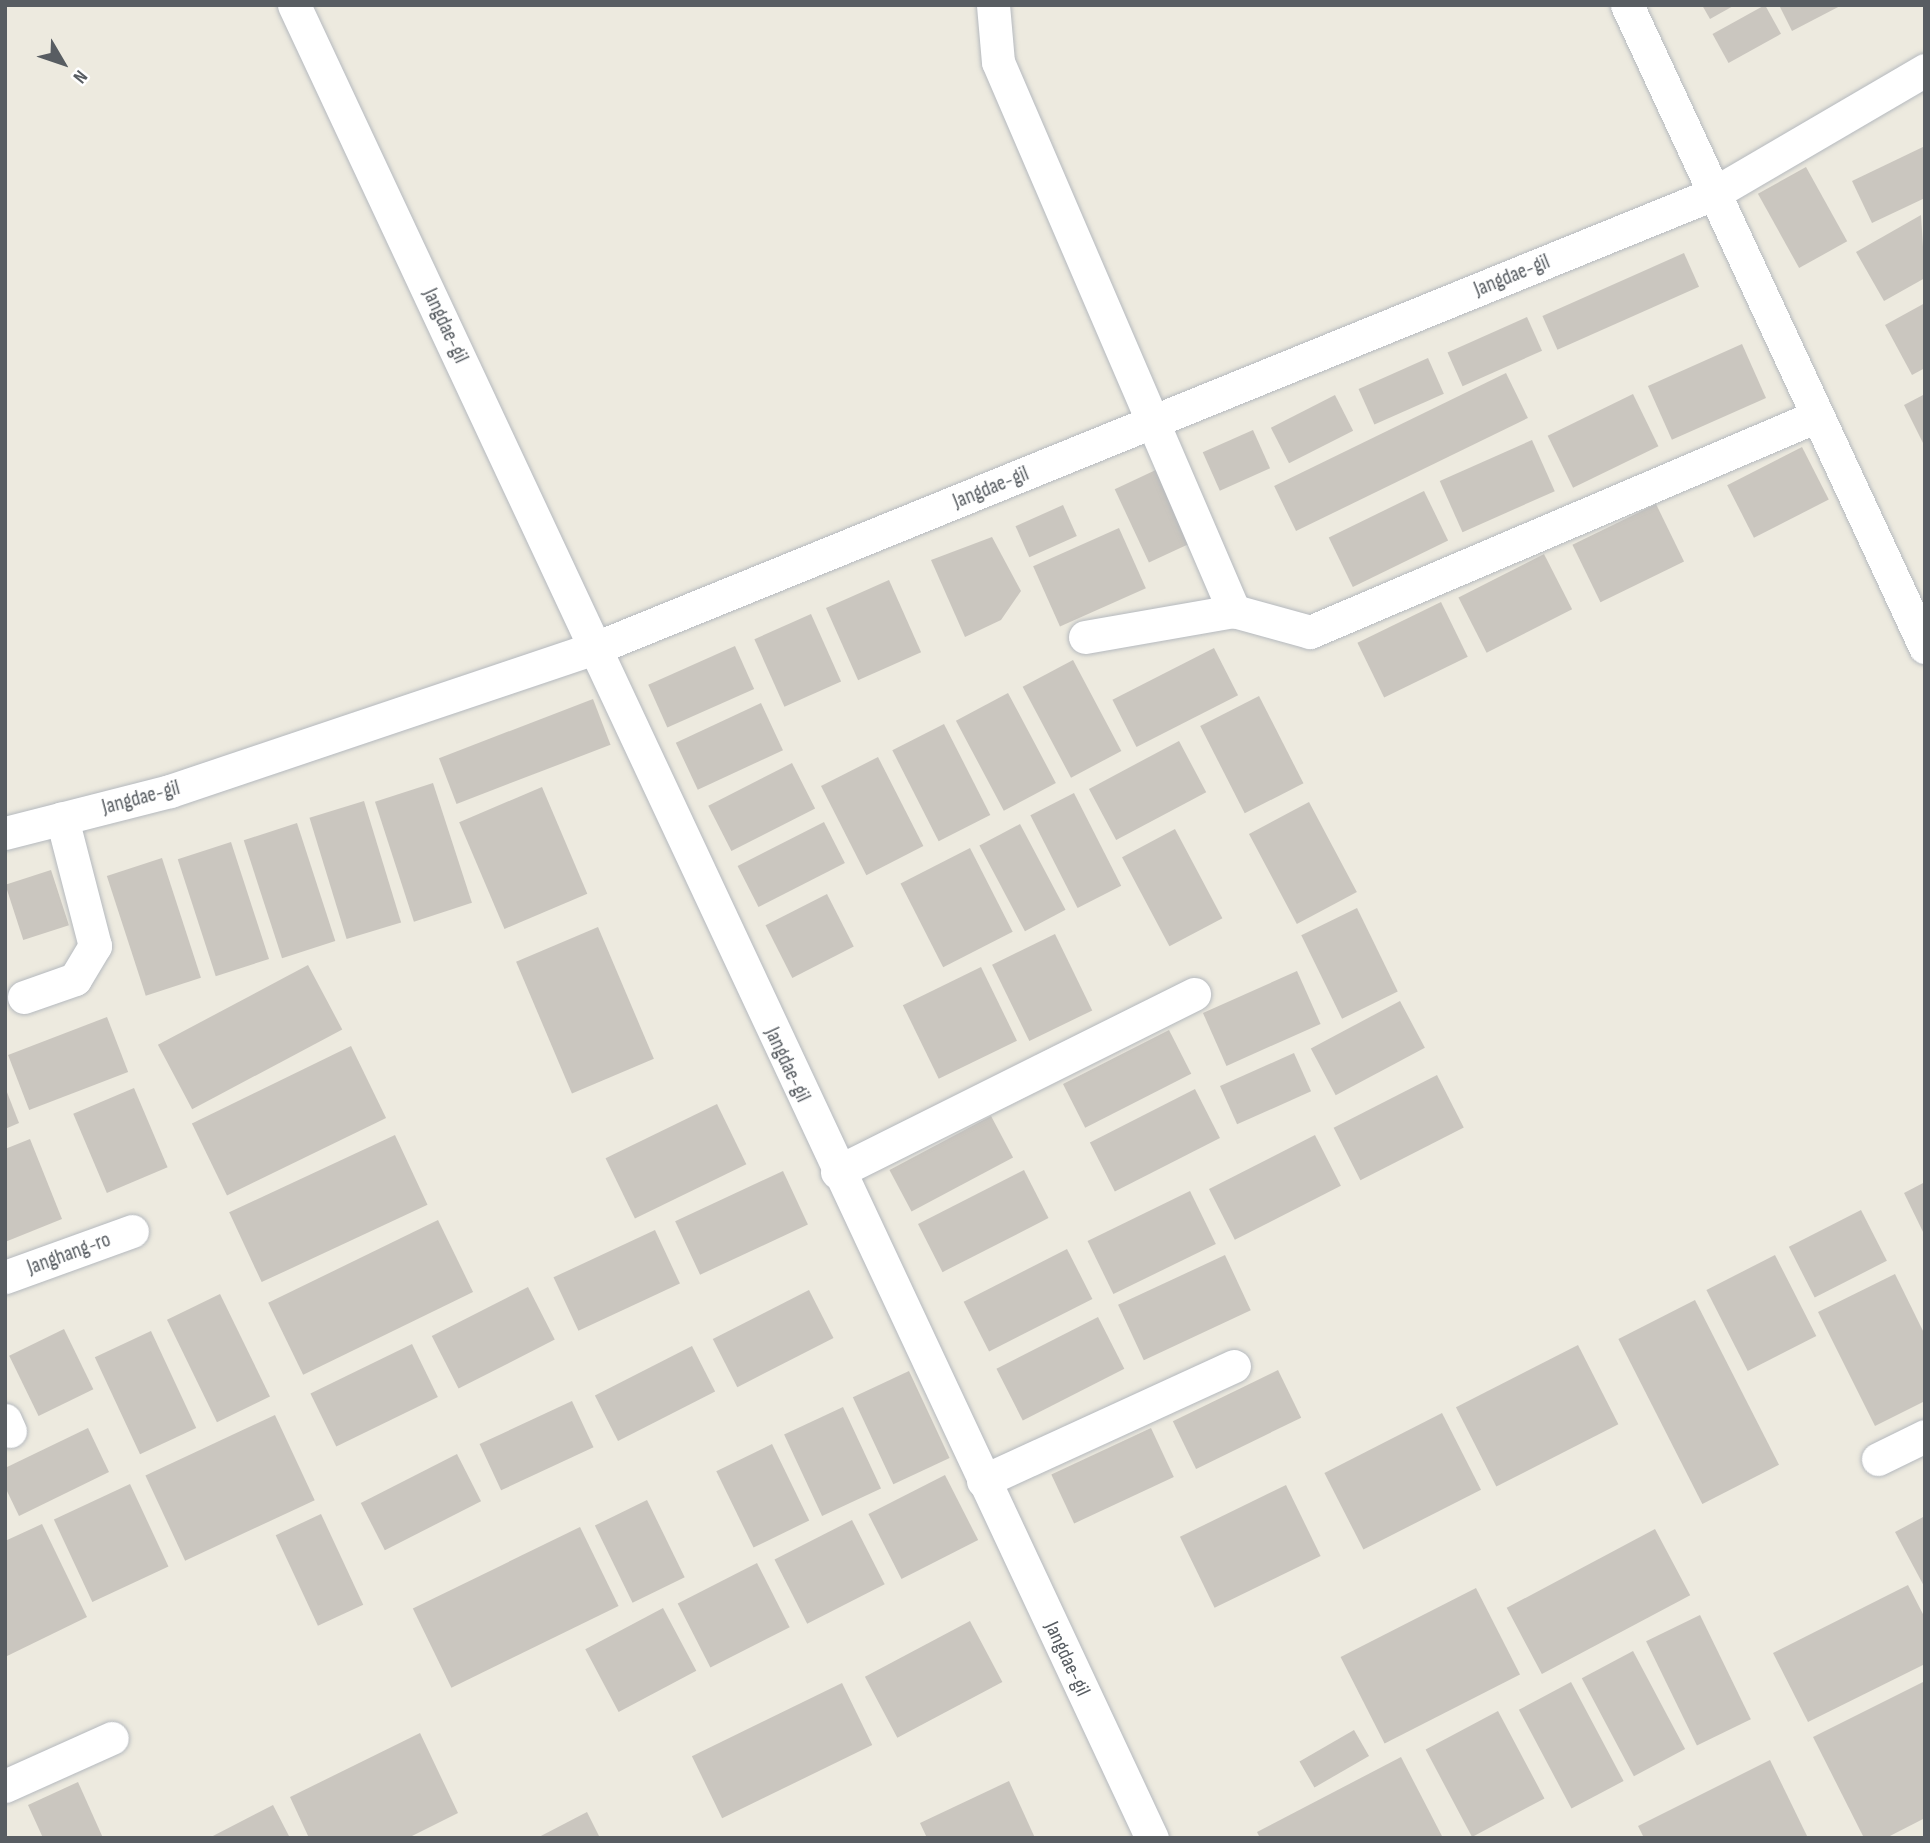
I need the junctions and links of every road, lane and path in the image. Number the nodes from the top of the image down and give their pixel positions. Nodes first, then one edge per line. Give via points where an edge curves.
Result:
1 (294, 5) edge
2 (993, 5) edge
3 (1627, 5) edge
4 (1925, 70) edge
5 (1713, 194) junction
6 (1816, 416) junction
7 (1155, 421) junction
8 (1234, 611) junction
9 (1085, 637) dead end
10 (1925, 647) edge
11 (593, 649) junction
12 (62, 818) junction
13 (5, 833) edge
14 (1194, 994) dead end
15 (24, 997) dead end
16 (837, 1172) junction
17 (132, 1231) dead end
18 (5, 1276) edge
19 (1234, 1366) dead end
20 (1925, 1436) edge
21 (1878, 1460) dead end
22 (983, 1481) junction
23 (112, 1738) dead end
24 (5, 1786) edge
25 (1152, 1838) edge

1 - 11 street, Jangdae-gil
2 - 7 street via 998,62
3 - 5 street
4 - 5 street, Jangdae-gil
5 - 6 street
5 - 7 street, Jangdae-gil
6 - 8 street via 1310,632
6 - 10 street
7 - 8 street
7 - 11 street, Jangdae-gil
8 - 9 street
11 - 12 street, Jangdae-gil via 170,791
11 - 16 street, Jangdae-gil
12 - 13 street, Jangdae-gil
12 - 15 street via 95,946 75,979
14 - 16 street
16 - 22 street, Jangdae-gil
17 - 18 street, Janghang-ro
19 - 22 street
20 - 21 street
22 - 25 street, Jangdae-gil
23 - 24 street

